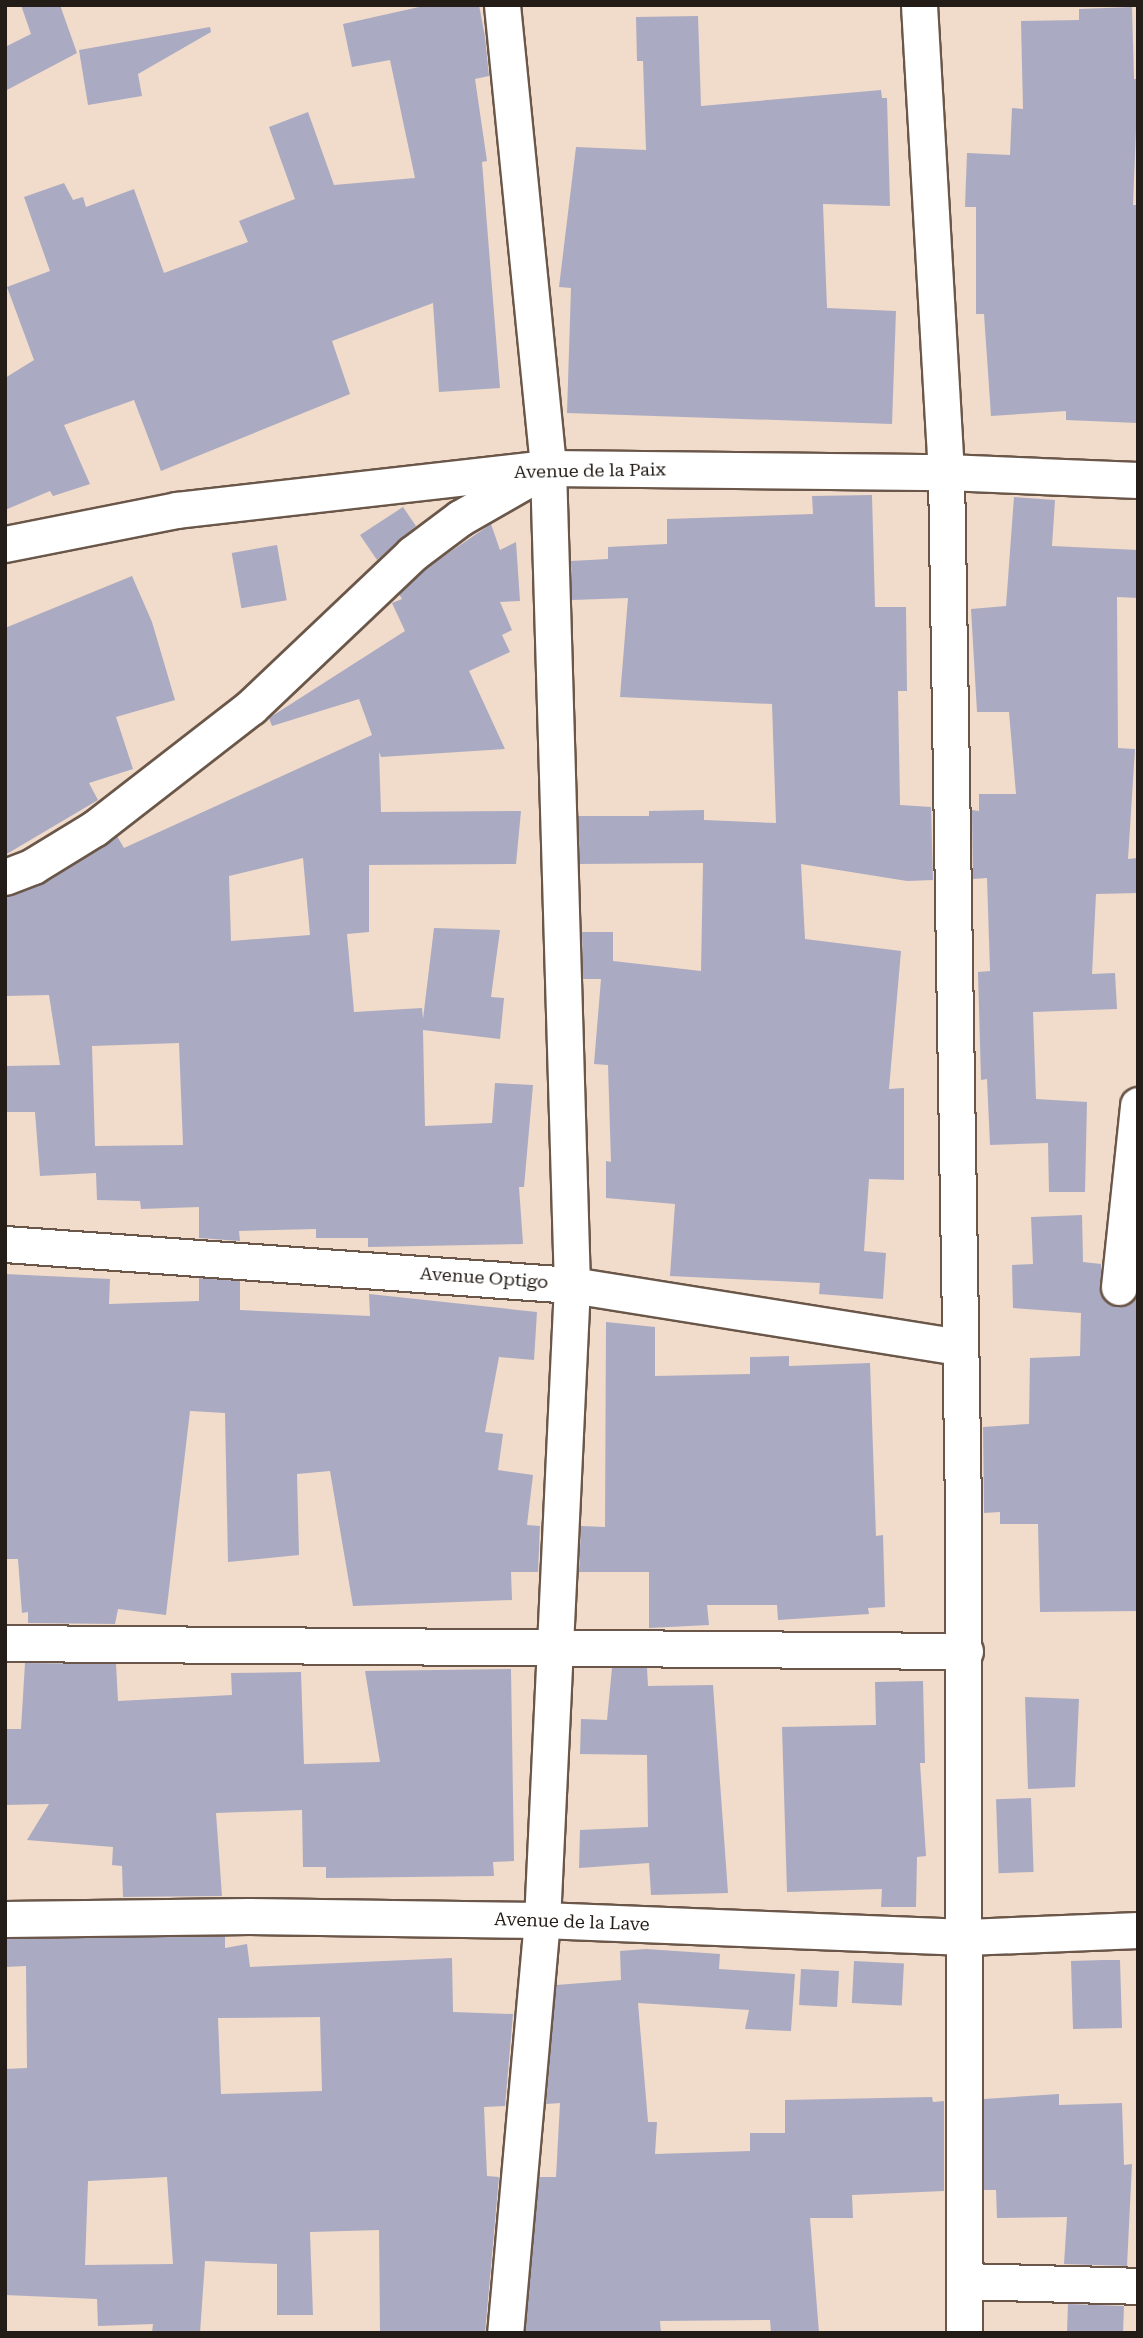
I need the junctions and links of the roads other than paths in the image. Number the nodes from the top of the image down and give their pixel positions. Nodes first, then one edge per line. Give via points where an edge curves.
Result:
1 (502, 5) edge
2 (919, 5) edge
3 (548, 468) junction
4 (946, 472) junction
5 (1138, 480) edge
6 (5, 544) edge
7 (5, 877) edge
8 (1138, 1105) edge
9 (5, 1244) edge
10 (572, 1284) junction
11 (1119, 1287) dead end
12 (958, 1347) junction
13 (5, 1643) edge
14 (555, 1647) junction
15 (965, 1651) junction
16 (5, 1919) edge
17 (542, 1920) junction
18 (1138, 1930) edge
19 (966, 1937) junction
20 (964, 2281) junction
21 (1138, 2286) edge
22 (505, 2333) edge
23 (964, 2333) edge

1 - 3 street
2 - 4 street
3 - 4 street, Avenue de la Paix
3 - 6 street, Avenue de la Paix via 177,510
3 - 7 street via 460,518 412,554 251,707 95,828 33,866
3 - 10 street
4 - 5 street, Avenue de la Paix
4 - 12 street
8 - 11 street
9 - 10 street, Avenue Optigo
10 - 12 street, Avenue Optigo
10 - 14 street
12 - 15 street
13 - 14 street
14 - 15 street
14 - 17 street
15 - 19 street
16 - 17 street, Avenue de la Lave
17 - 19 street, Avenue de la Lave
17 - 22 street
18 - 19 street, Avenue de la Lave
19 - 20 street
20 - 21 street
20 - 23 street

